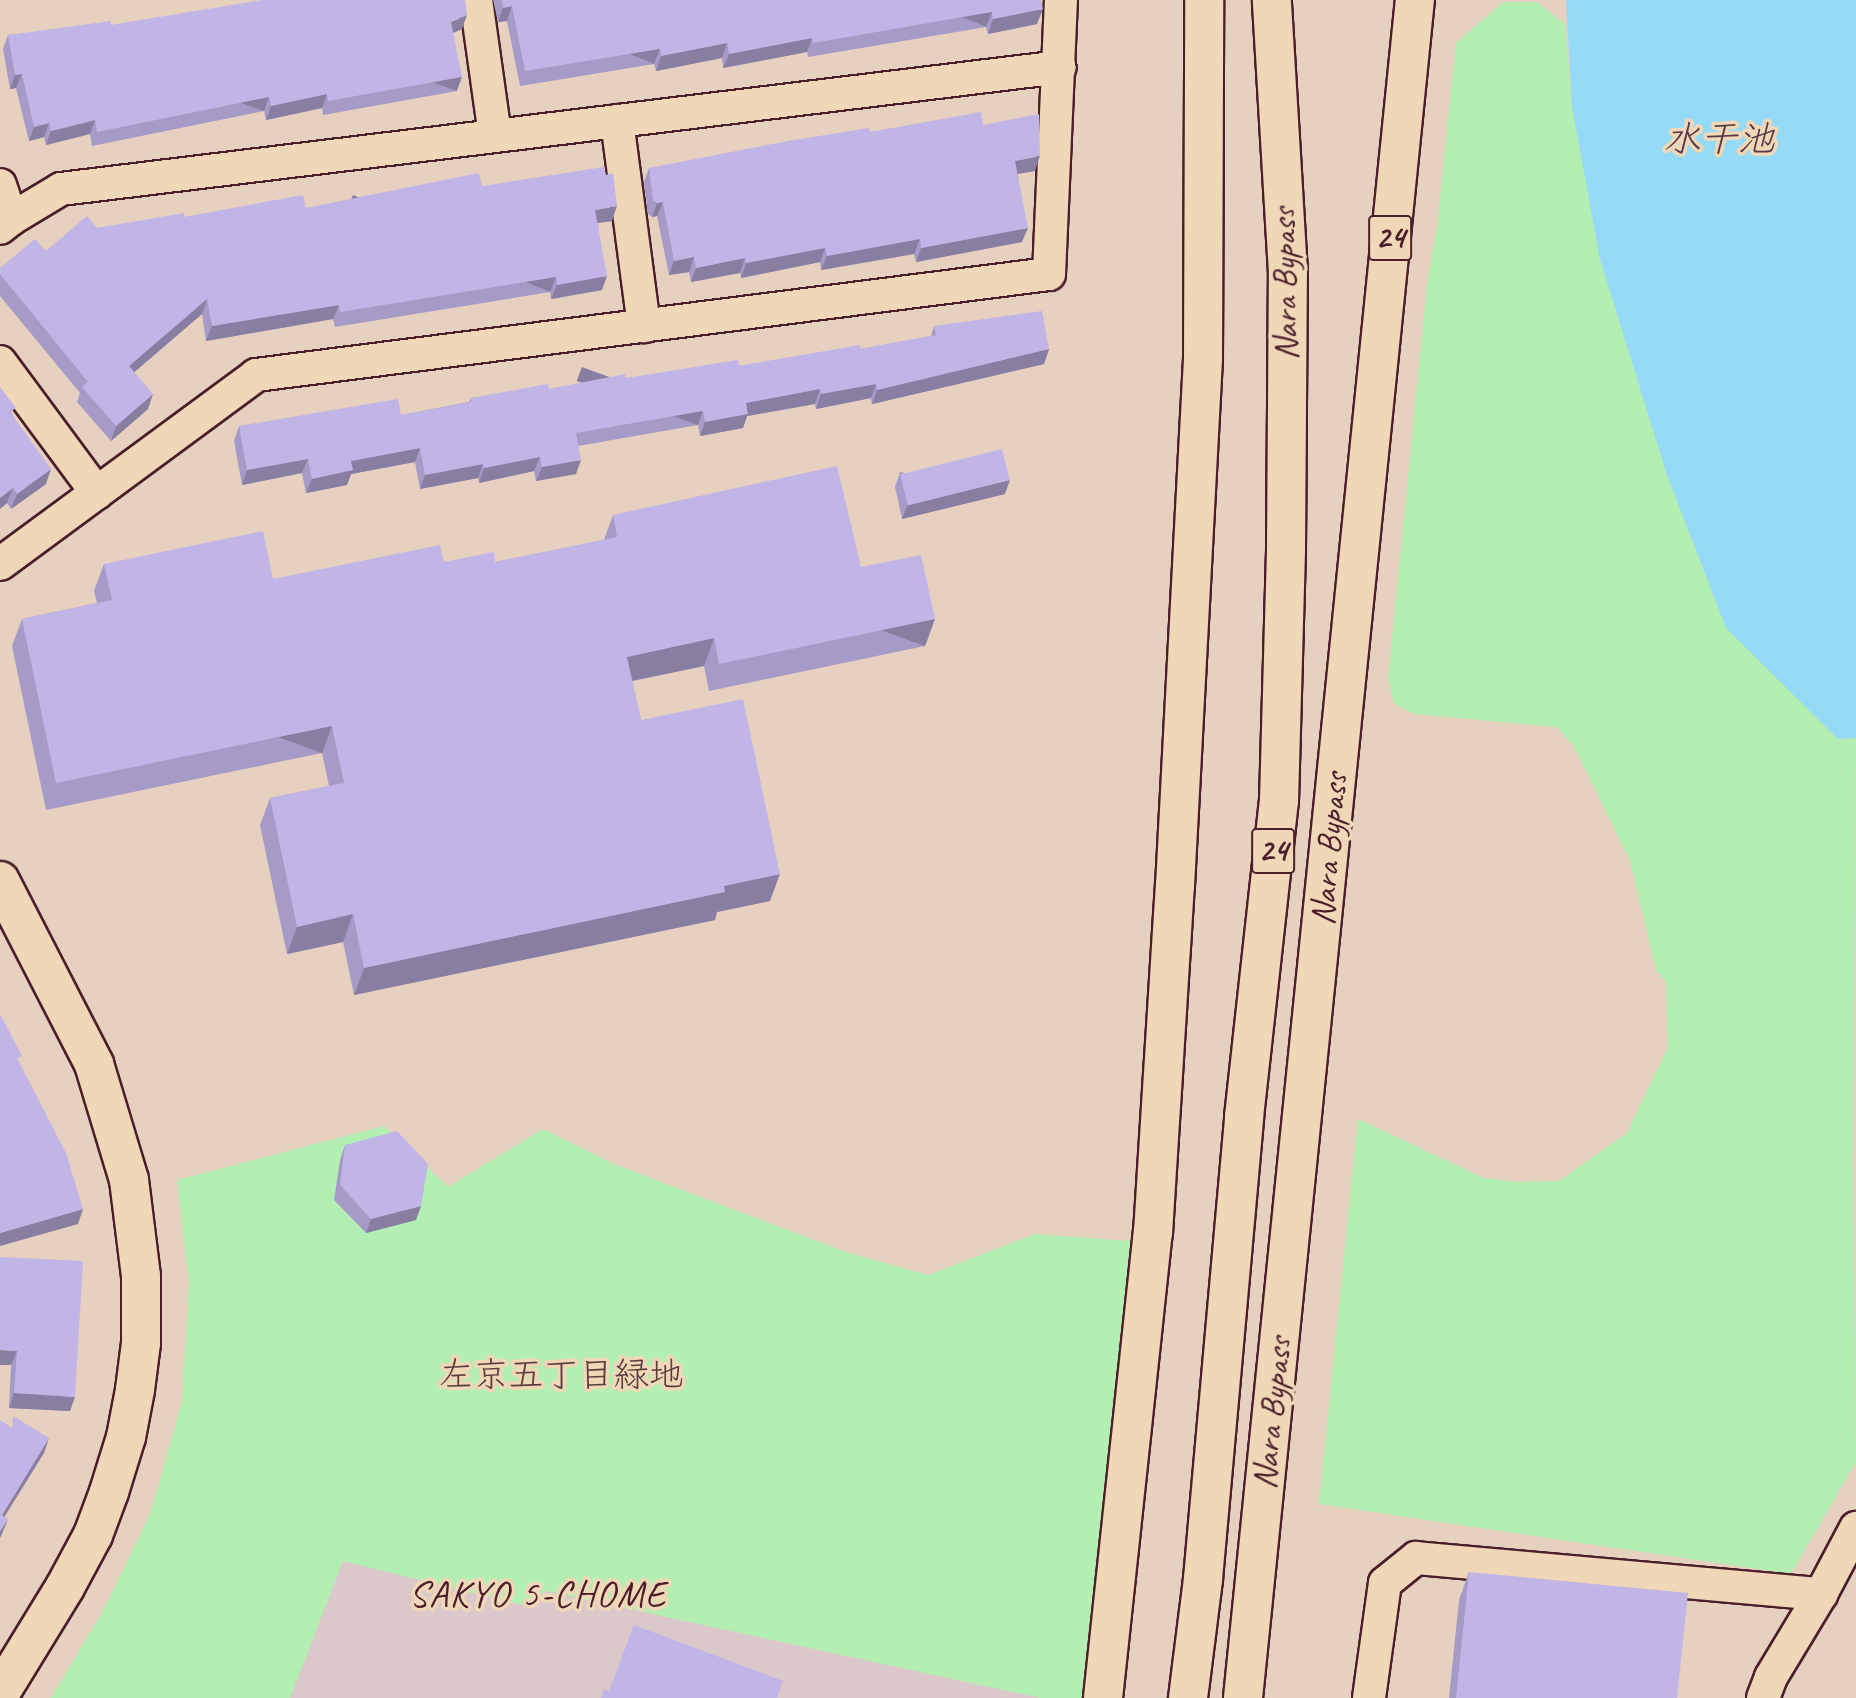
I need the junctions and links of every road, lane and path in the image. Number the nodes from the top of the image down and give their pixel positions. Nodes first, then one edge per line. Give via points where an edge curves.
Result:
1 (476, 0) edge
2 (1060, 0) edge
3 (1204, 0) edge
4 (1272, 0) edge
5 (1415, 0) edge
6 (1060, 67) junction
7 (617, 121) junction
8 (495, 136) junction
9 (0, 185) edge
10 (6, 223) edge
11 (644, 326) junction
12 (0, 362) edge
13 (97, 493) junction
14 (0, 564) edge
15 (0, 881) edge
16 (1856, 1528) edge
17 (1821, 1594) junction
18 (0, 1693) edge
19 (1103, 1698) edge
20 (1188, 1698) edge
21 (1243, 1698) edge
22 (1369, 1698) edge
23 (1763, 1698) edge

1 - 8 street
2 - 6 street
3 - 19 main road via 1203,358 1175,887 1153,1233
4 - 20 main road, Nara Bypass / 24 via 1288,273 1279,801
5 - 21 main road, Nara Bypass / 24
6 - 7 street
6 - 11 street via 1049,274
7 - 8 street
7 - 11 street
8 - 10 street via 61,189
9 - 10 street
11 - 13 street via 256,375
12 - 13 street
13 - 14 street
15 - 18 main road via 94,1064 130,1180 141,1276 141,1343 126,1437 93,1535
16 - 17 street
17 - 22 street via 1416,1558 1385,1583
17 - 23 street

